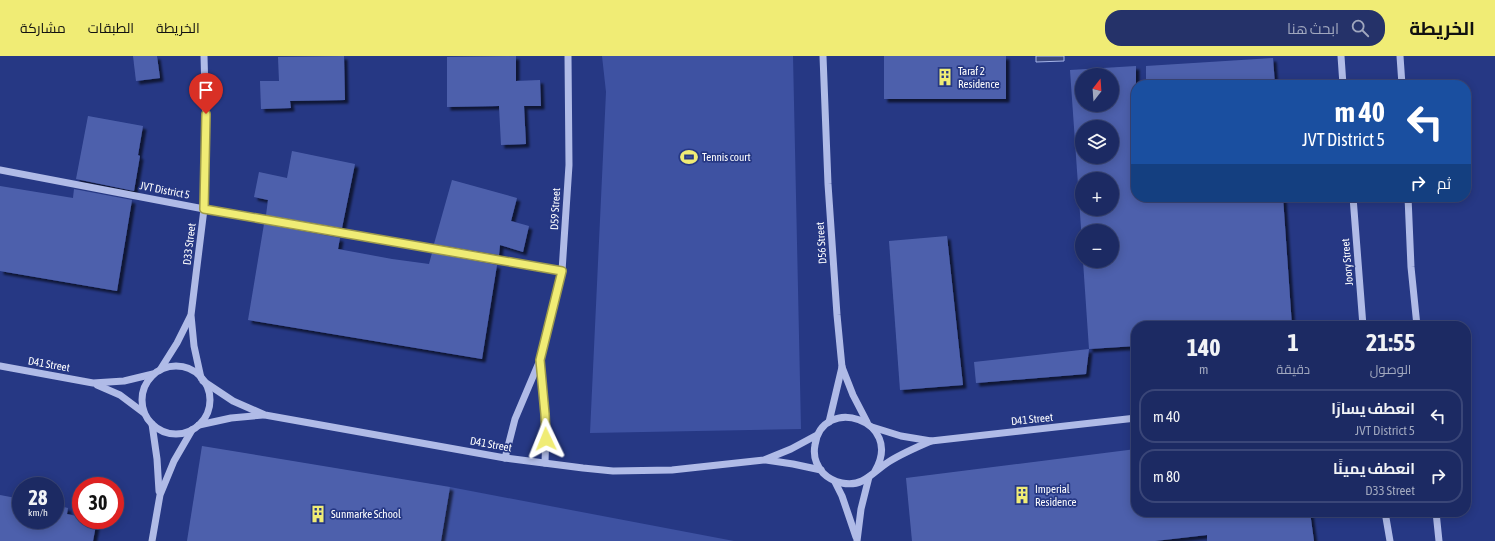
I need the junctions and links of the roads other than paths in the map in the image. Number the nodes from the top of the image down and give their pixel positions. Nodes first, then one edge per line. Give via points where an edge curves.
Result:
1 (204, 56) edge
2 (568, 56) edge
3 (823, 56) edge
4 (1341, 56) edge
5 (1400, 56) edge
6 (1343, 80) edge
7 (1402, 80) edge
8 (0, 170) edge
9 (1353, 202) edge
10 (1408, 202) edge
11 (204, 209) junction
12 (562, 271) junction
13 (191, 315) junction
14 (1363, 321) edge
15 (1416, 321) edge
16 (540, 360) junction
17 (0, 366) edge
18 (842, 367) junction
19 (157, 372) junction
20 (202, 379) junction
21 (93, 383) junction
22 (144, 413) junction
23 (265, 415) junction
24 (1131, 419) edge
25 (829, 422) junction
26 (152, 424) junction
27 (870, 425) junction
28 (196, 427) junction
29 (817, 436) junction
30 (931, 442) junction
31 (505, 458) junction
32 (764, 460) junction
33 (545, 463) junction
34 (821, 470) junction
35 (875, 471) junction
36 (869, 477) junction
37 (835, 482) junction
38 (160, 495) junction
39 (1386, 517) edge
40 (1437, 517) edge
41 (152, 541) edge
42 (1390, 541) edge
43 (1439, 541) edge

1 - 11 street, D33 Street
2 - 12 street, D59 Street via 568,165
3 - 18 street, D56 Street via 828,184
4 - 6 street
5 - 7 street
8 - 11 street, JVT District 5
9 - 14 street, Joory Street
10 - 15 street
11 - 12 street, JVT District 5
11 - 13 street, D33 Street
12 - 16 street, D59 Street
13 - 19 street, D33 Street via 177,343
13 - 20 street, D33 Street via 194,346
16 - 31 street, D59 Street via 515,419
16 - 33 street, D59 Street via 546,429
17 - 21 street, D41 Street
18 - 25 street
18 - 27 street, D56 Street via 853,395
19 - 20 street via 177,366 186,368
19 - 21 street, D41 Street via 124,381
19 - 22 street via 144,388
20 - 23 street, D41 Street via 233,401
20 - 28 street via 207,388 210,404 204,419
21 - 22 street, D41 Street via 120,395
22 - 26 street
23 - 28 street, D41 Street via 231,418
23 - 31 street, D41 Street
24 - 30 street, D41 Street
25 - 27 street via 852,417
25 - 29 street
26 - 28 street via 167,433 180,433
26 - 38 street
27 - 30 street, D41 Street via 901,436
27 - 35 street via 877,434 882,449
28 - 38 street via 174,461
29 - 32 street, D41 Street
29 - 34 street via 814,453
30 - 35 street, D41 Street via 902,454
31 - 33 street, D41 Street
32 - 33 street, D41 Street via 642,471 590,469
32 - 34 street, D41 Street
34 - 37 street
35 - 36 street
36 - 37 street via 853,484
36 - 37 street via 857,541 848,511
38 - 41 street
39 - 42 street
40 - 43 street

